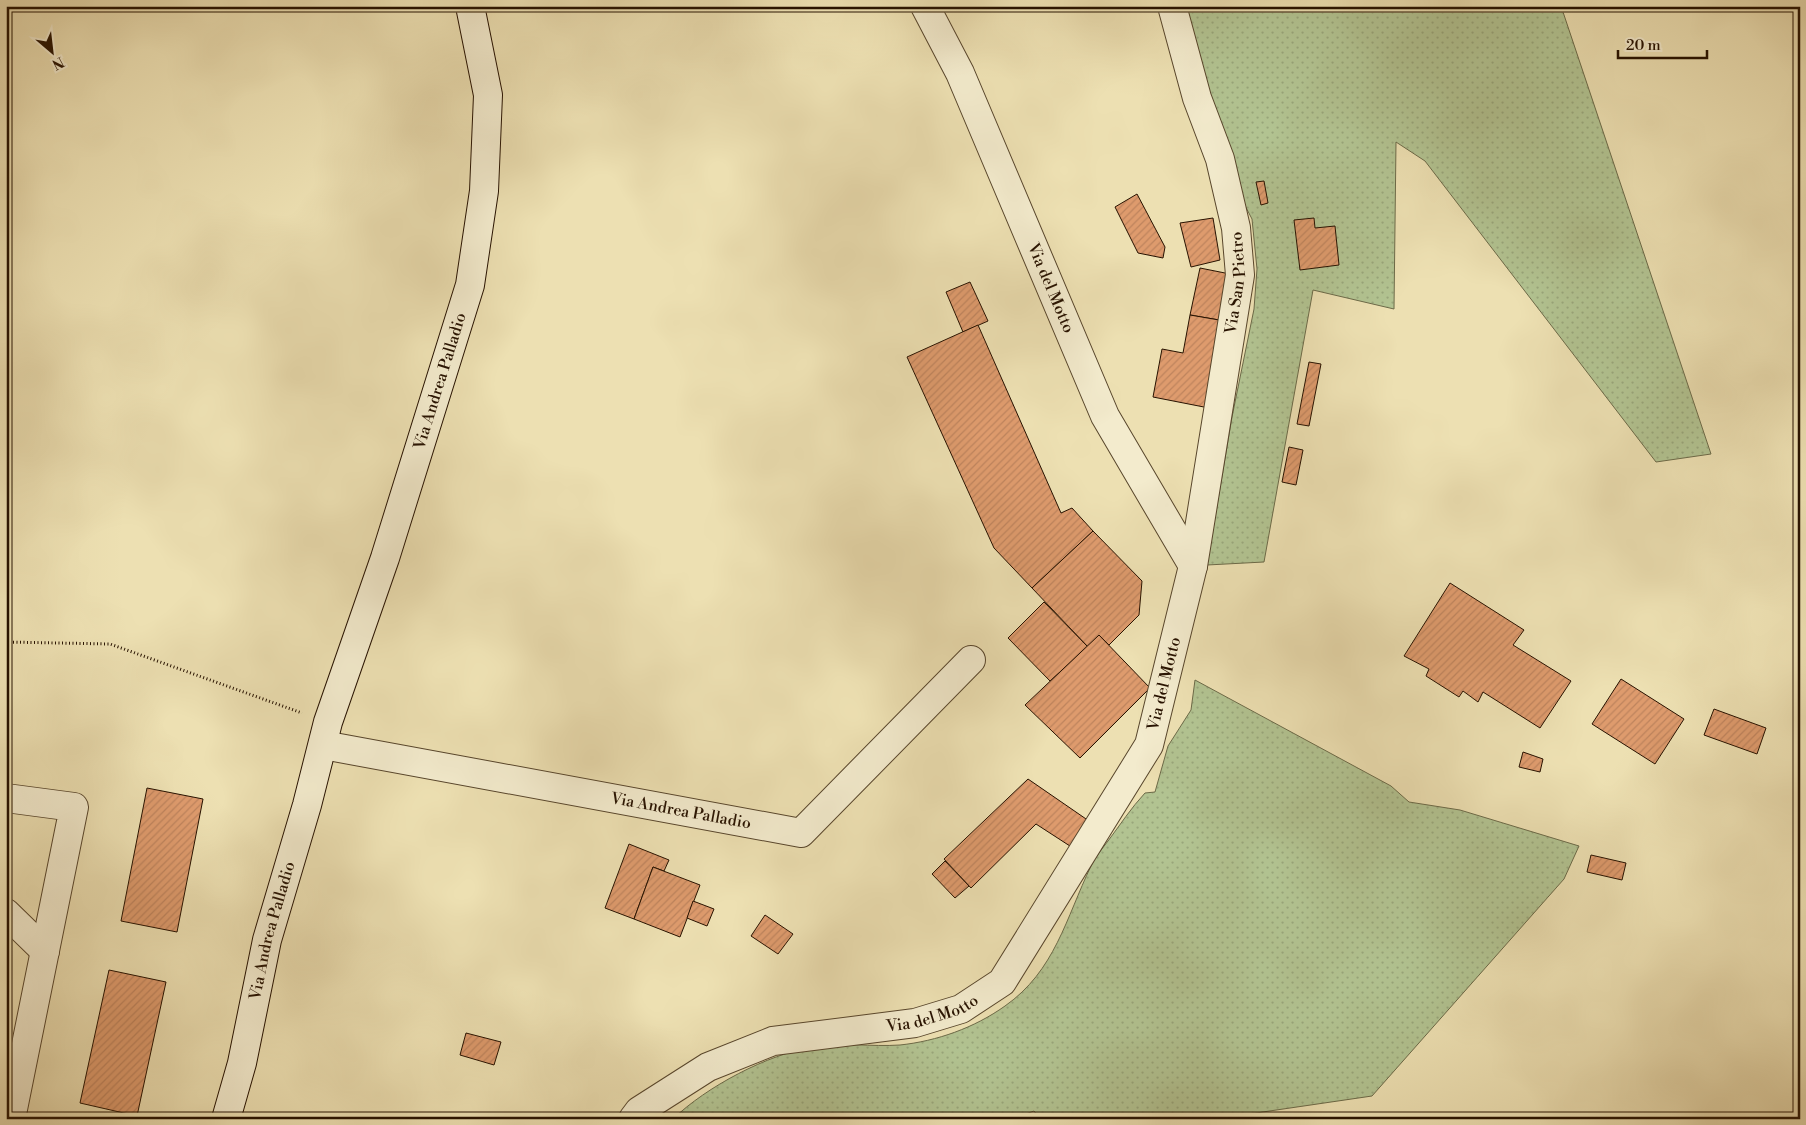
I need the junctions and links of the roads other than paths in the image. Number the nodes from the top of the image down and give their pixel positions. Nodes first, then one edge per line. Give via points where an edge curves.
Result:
1 (470, 6) edge
2 (925, 6) edge
3 (1172, 6) edge
4 (1193, 566) junction
5 (971, 660) dead end
6 (326, 734) junction
7 (6, 798) edge
8 (6, 913) edge
9 (45, 951) junction
10 (14, 1118) edge
11 (226, 1119) edge
12 (633, 1119) edge

1 - 6 street, Via Andrea Palladio via 488,95 484,192 470,285
2 - 4 street, Via del Motto via 960,73 1104,416
3 - 4 street, Via San Pietro via 1197,98 1220,159 1236,228 1240,274
4 - 12 street, Via del Motto via 1149,745 1002,982 961,1009 916,1023 773,1040 708,1067 639,1111
5 - 6 street, Via Andrea Palladio via 801,833
6 - 11 street, Via Andrea Palladio via 268,940 242,1063
7 - 9 street via 74,807
8 - 9 street
9 - 10 street

